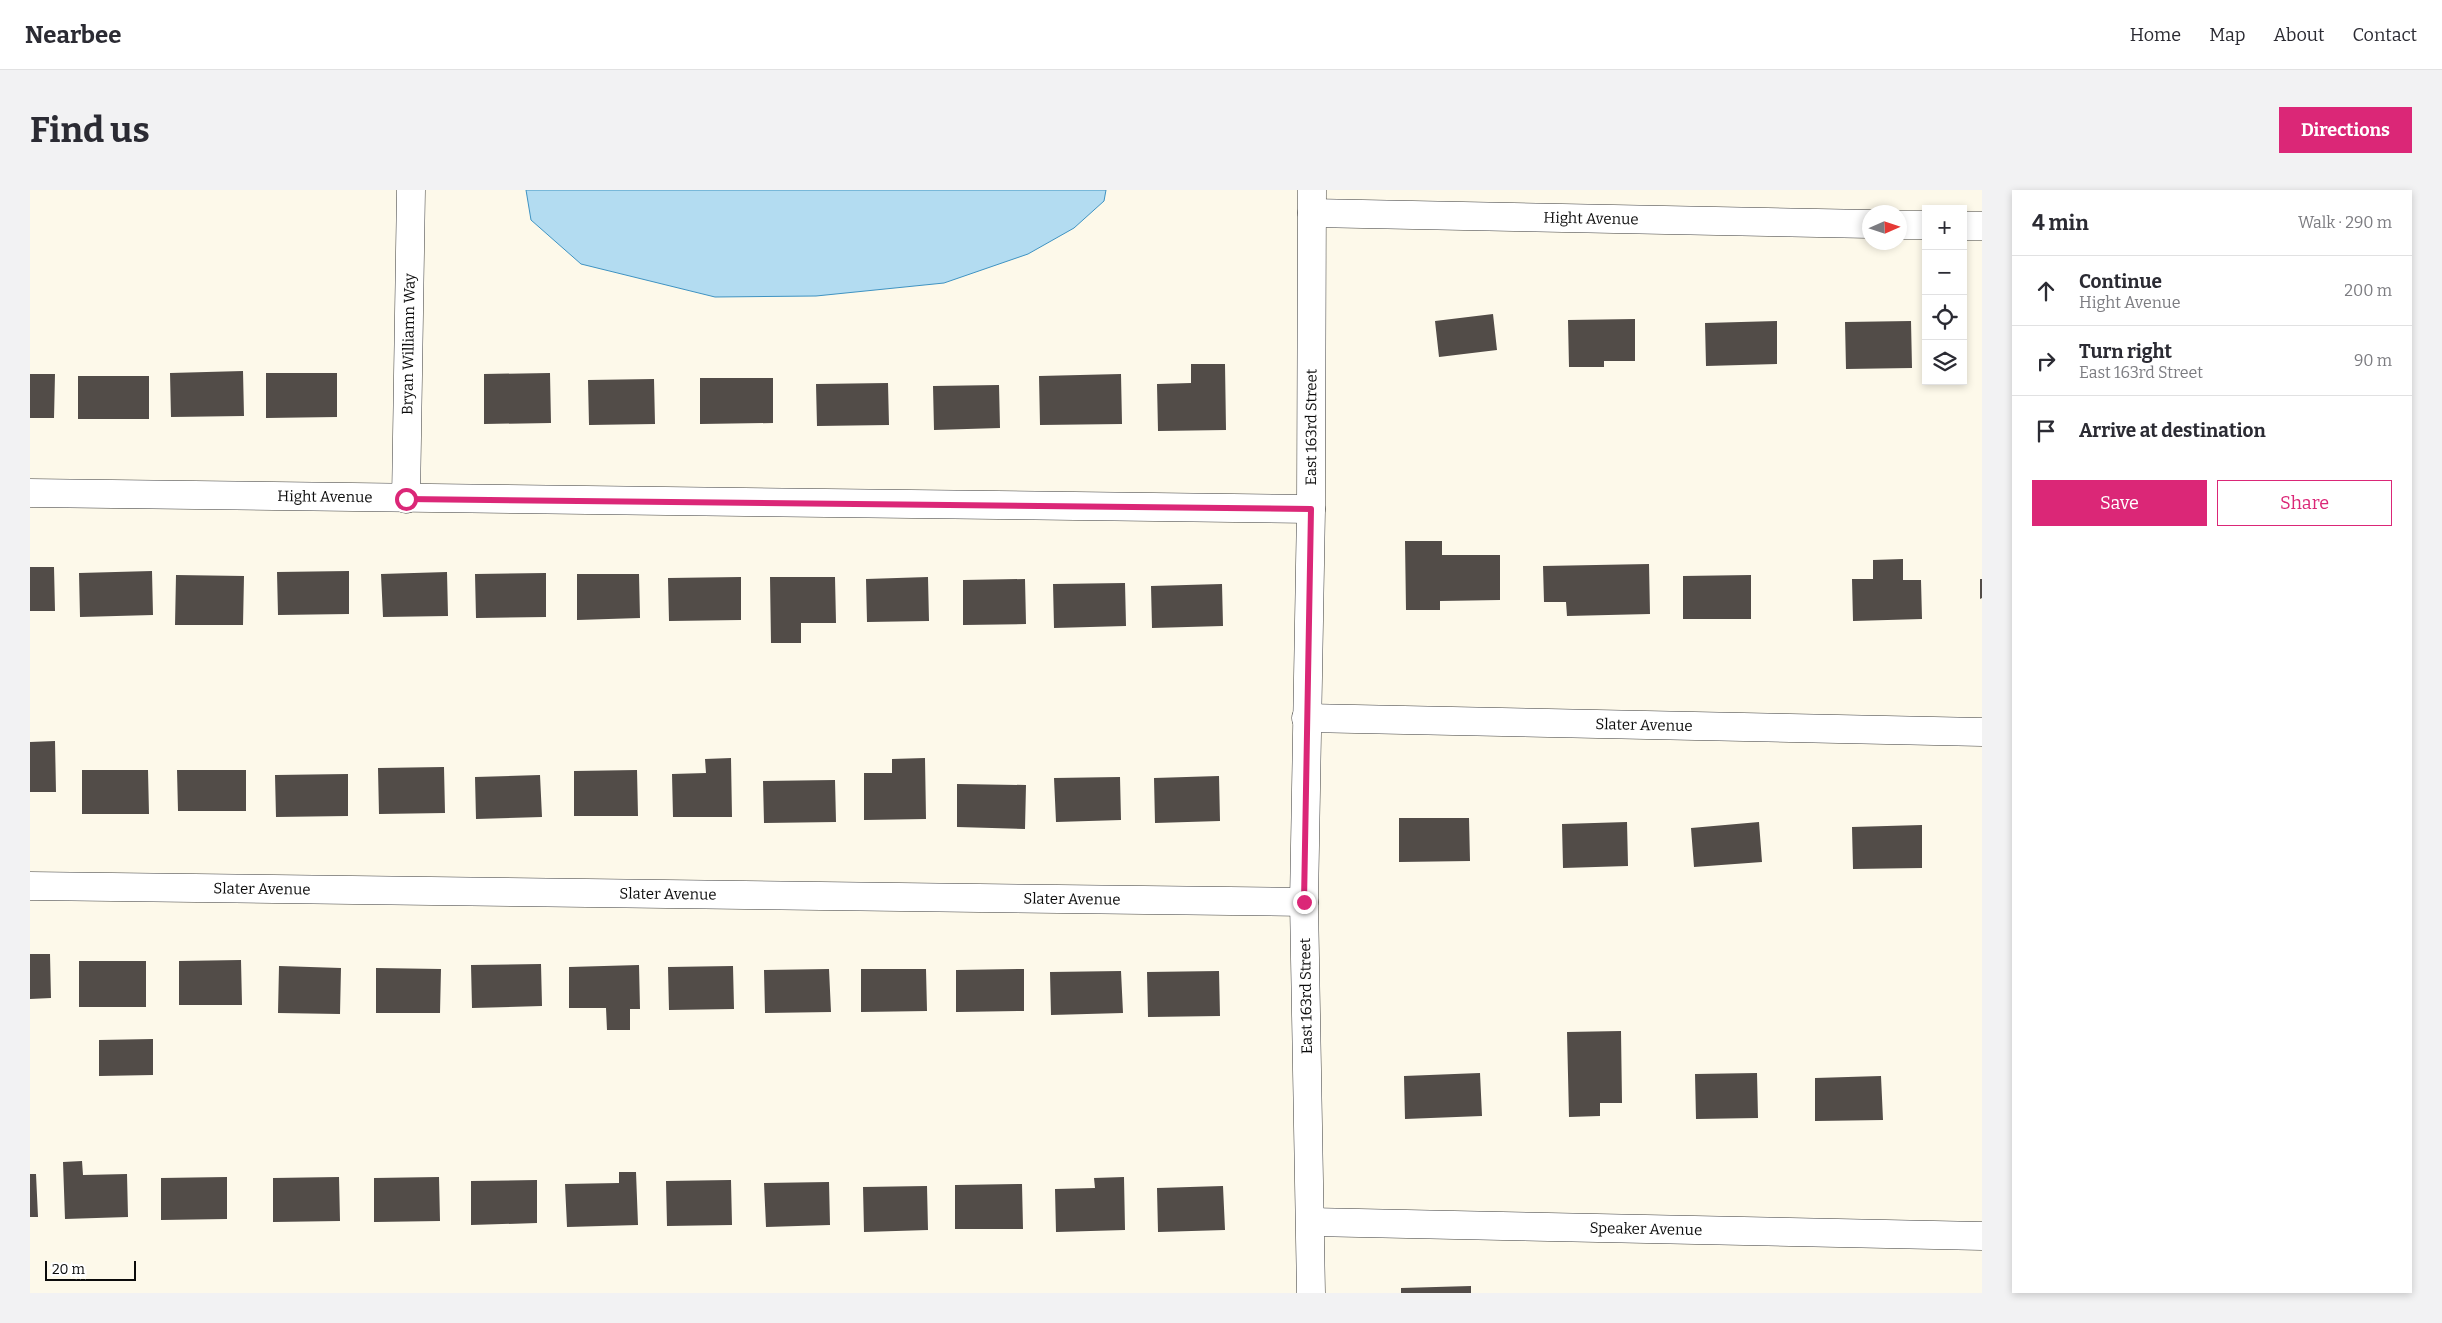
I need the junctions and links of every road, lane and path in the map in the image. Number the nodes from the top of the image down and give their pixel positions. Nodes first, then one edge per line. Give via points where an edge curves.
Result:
1 (411, 190) edge
2 (1312, 202) edge
3 (1862, 224) edge
4 (1907, 225) edge
5 (1922, 225) edge
6 (1967, 226) edge
7 (1982, 226) edge
8 (30, 493) edge
9 (406, 499) junction
10 (1311, 509) junction
11 (1306, 718) junction
12 (1982, 732) edge
13 (30, 886) edge
14 (1304, 902) junction
15 (1311, 1222) junction
16 (1982, 1236) edge
17 (1311, 1293) edge

1 - 9 street, Bryan Williamn Way
2 - 3 street, Hight Avenue
2 - 10 street, East 163rd Street
4 - 5 street
6 - 7 street
8 - 9 street, Hight Avenue
9 - 10 street, Hight Avenue
10 - 11 street, East 163rd Street
11 - 12 street, Slater Avenue
11 - 14 street, East 163rd Street
13 - 14 street, Slater Avenue
14 - 15 street, East 163rd Street
15 - 16 street, Speaker Avenue
15 - 17 street, East 163rd Street

